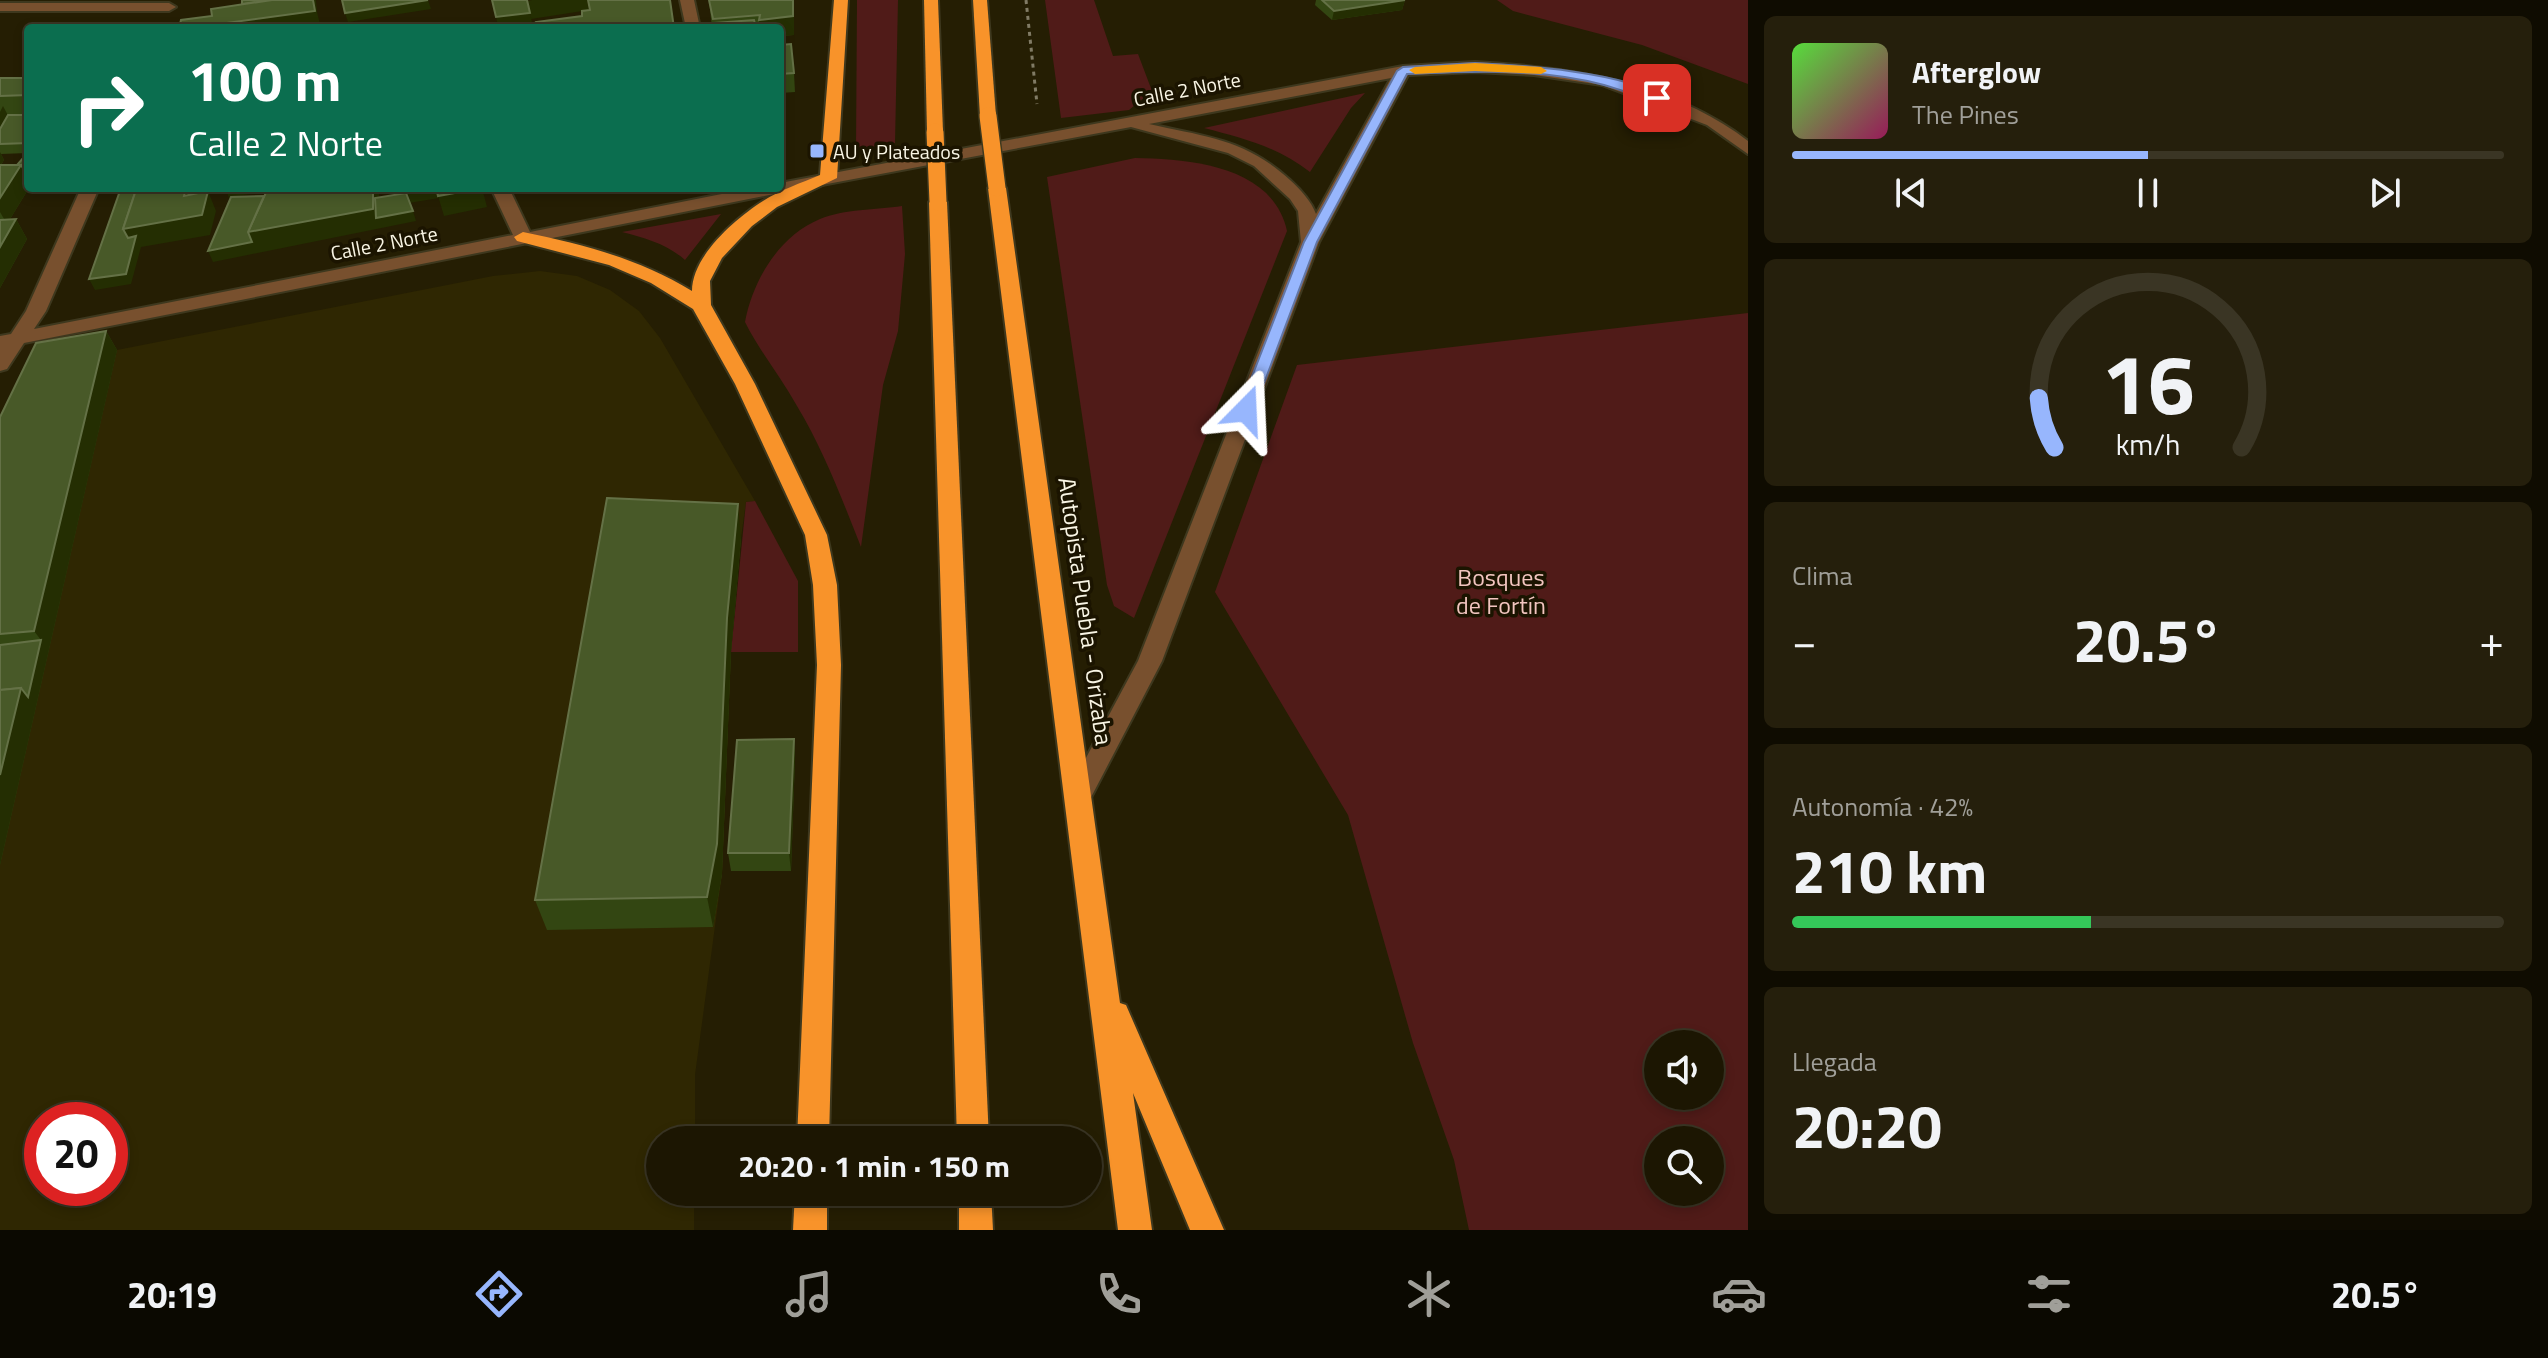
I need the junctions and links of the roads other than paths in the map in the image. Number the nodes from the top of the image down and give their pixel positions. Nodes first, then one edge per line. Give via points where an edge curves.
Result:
1 (687, 0) edge
2 (841, 0) edge
3 (931, 0) edge
4 (980, 0) edge
5 (0, 7) edge
6 (168, 9) edge
7 (0, 21) edge
8 (692, 24) edge
9 (1403, 71) junction
10 (1126, 123) junction
11 (1748, 149) edge
12 (828, 178) junction
13 (784, 187) edge
14 (88, 192) edge
15 (502, 192) edge
16 (758, 192) edge
17 (523, 237) junction
18 (1310, 242) junction
19 (701, 305) junction
20 (8, 341) edge
21 (0, 365) edge
22 (1078, 797) junction
23 (1102, 986) junction
24 (813, 1126) edge
25 (972, 1126) edge
26 (811, 1206) edge
27 (975, 1206) edge
28 (810, 1230) edge
29 (976, 1230) edge
30 (1135, 1230) edge
31 (1207, 1230) edge

1 - 8 street
2 - 12 highway
3 - 25 highway, bridge
4 - 22 highway, Autopista Puebla - Orizaba, bridge via 988,116
5 - 6 street
6 - 7 street
9 - 10 street, Calle 2 Norte
9 - 11 street, Calle 2 Norte via 1475,67 1605,81 1713,122
9 - 18 street
10 - 12 street, Calle 2 Norte
10 - 18 street via 1234,149 1260,162 1307,211
12 - 13 street, Calle 2 Norte
12 - 19 highway via 771,203 746,222 714,256 701,281
14 - 20 street via 36,311
15 - 17 street
16 - 17 street, Calle 2 Norte
17 - 19 highway via 590,250 663,280
17 - 20 street, Calle 2 Norte
18 - 22 street via 1150,661
19 - 24 highway via 745,384 816,535 825,585 829,665
20 - 21 street
22 - 23 highway, Autopista Puebla - Orizaba
23 - 30 highway, Autopista Puebla - Orizaba
23 - 31 highway
26 - 28 highway
27 - 29 highway

